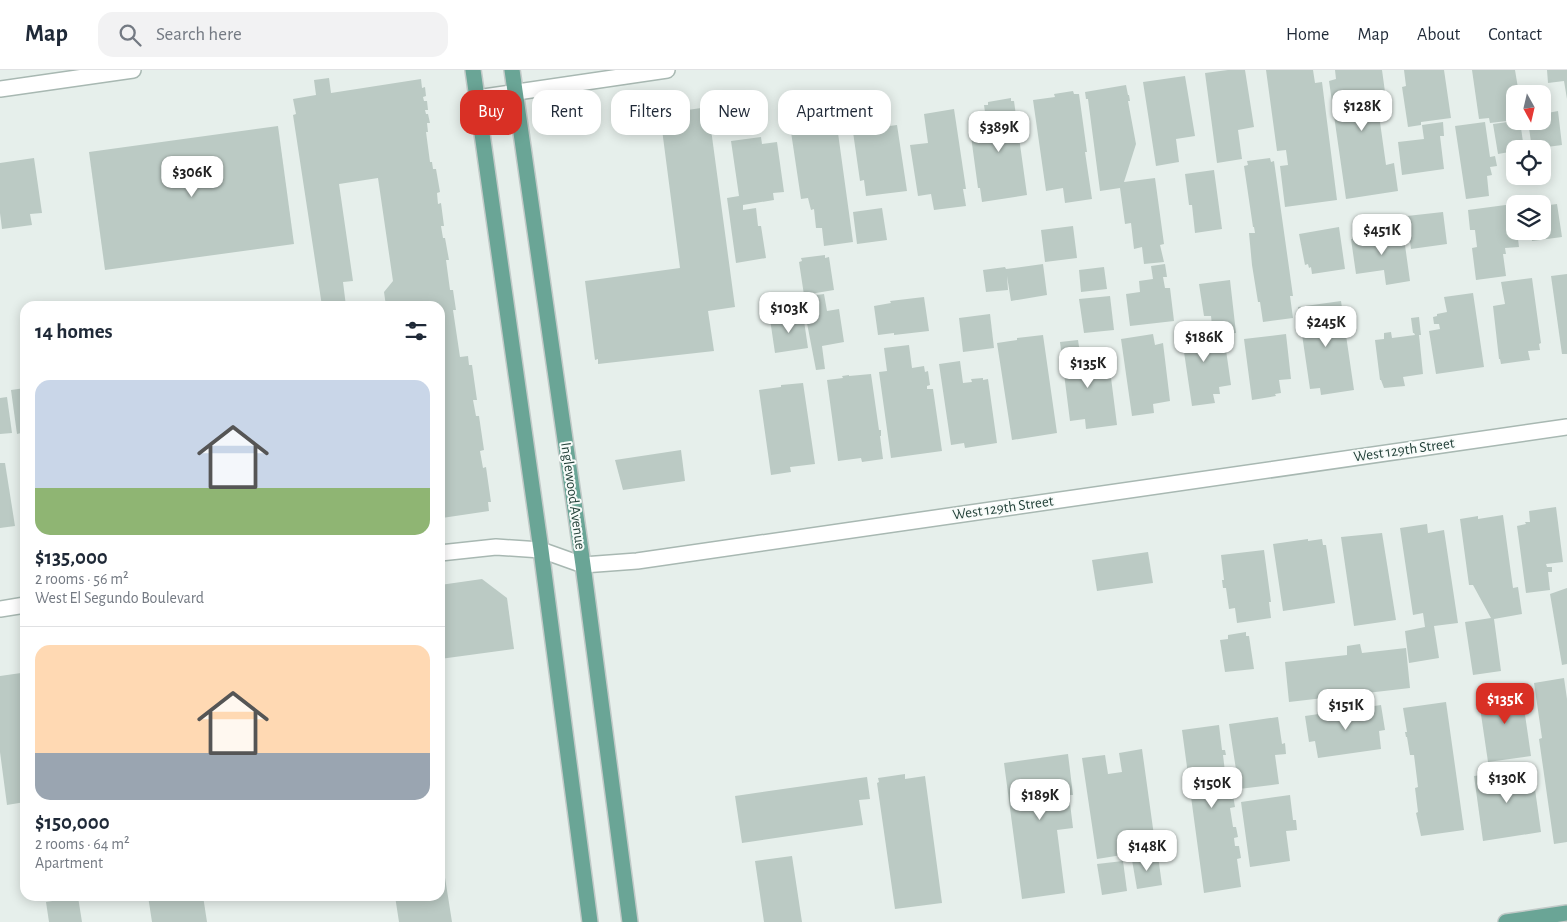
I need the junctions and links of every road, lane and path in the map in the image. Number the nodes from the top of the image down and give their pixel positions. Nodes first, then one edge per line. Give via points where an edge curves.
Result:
1 (133, 70) edge
2 (473, 70) edge
3 (512, 70) edge
4 (667, 70) edge
5 (0, 89) edge
6 (477, 90) edge
7 (515, 90) edge
8 (522, 90) edge
9 (483, 135) edge
10 (521, 135) edge
11 (1567, 427) edge
12 (541, 550) junction
13 (445, 552) edge
14 (583, 565) junction
15 (20, 607) edge
16 (0, 609) edge
17 (1567, 913) edge
18 (590, 922) edge
19 (630, 922) edge
20 (1506, 922) edge

1 - 5 street
2 - 6 main road
3 - 7 main road, Inglewood Avenue
4 - 8 street
9 - 12 main road
10 - 14 main road, Inglewood Avenue
11 - 14 street, West 129th Street via 637,561
12 - 13 street, West 129th Street via 496,547
12 - 14 street, West 129th Street
12 - 18 main road
14 - 19 main road, Inglewood Avenue
15 - 16 street
17 - 20 main road

